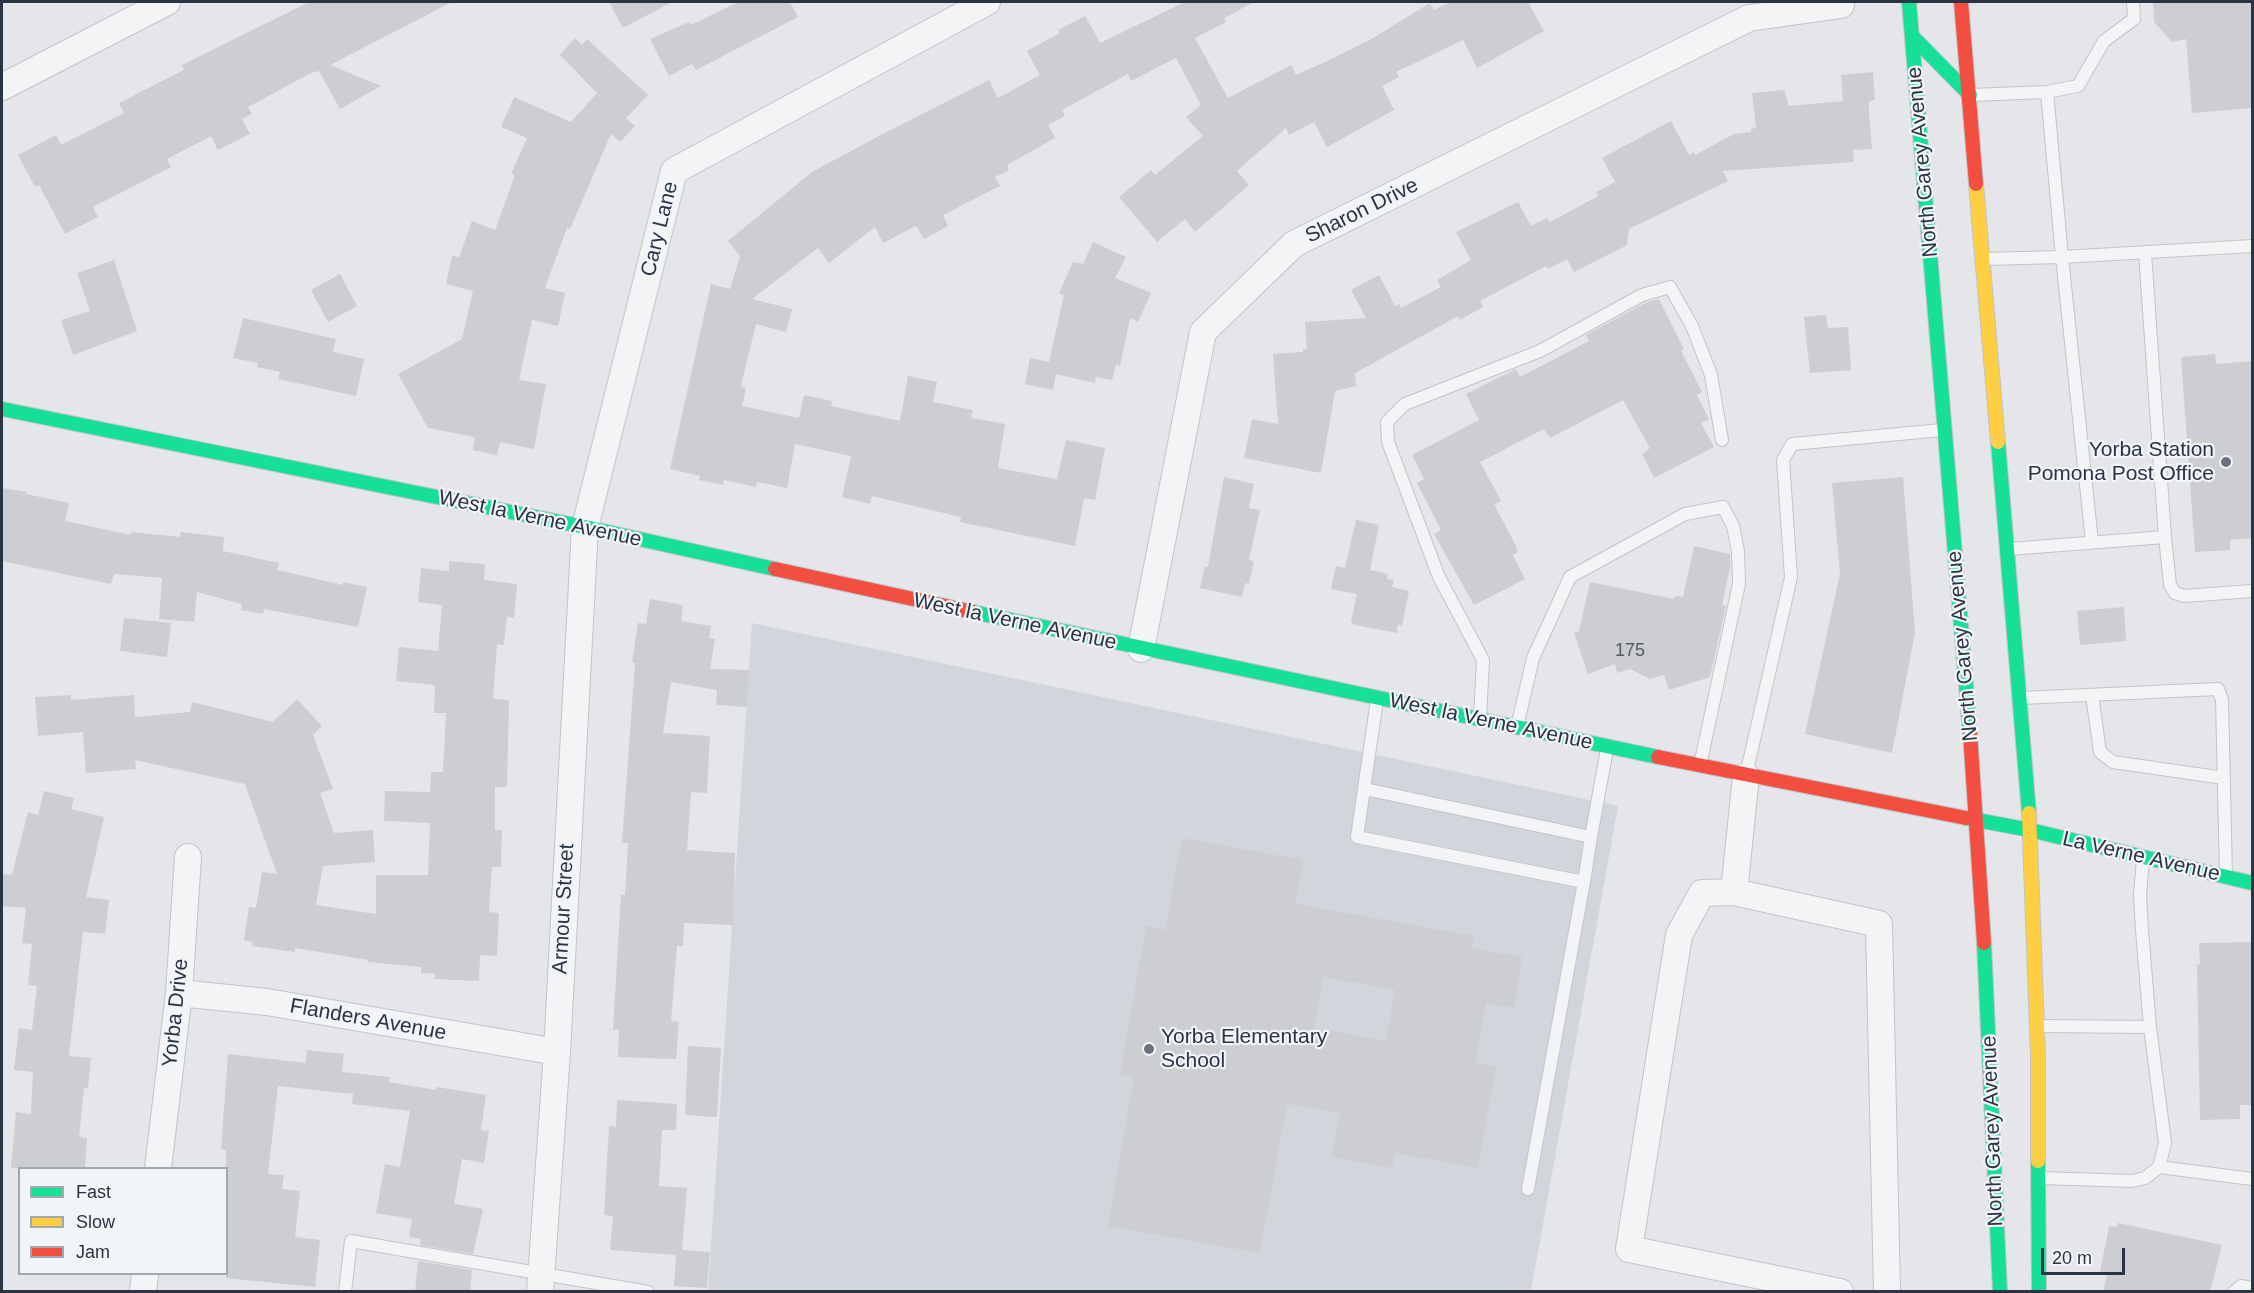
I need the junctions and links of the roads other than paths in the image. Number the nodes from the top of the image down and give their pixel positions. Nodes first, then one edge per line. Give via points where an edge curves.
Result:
1 (167, 2) edge
2 (987, 2) edge
3 (1909, 2) edge
4 (1961, 2) edge
5 (2133, 2) edge
6 (1841, 3) edge
7 (1912, 36) junction
8 (2, 87) edge
9 (2047, 92) junction
10 (1970, 95) junction
11 (2253, 246) edge
12 (2145, 252) junction
13 (2062, 257) junction
14 (1983, 260) junction
15 (2, 409) edge
16 (1946, 430) junction
17 (1722, 440) dead end
18 (585, 527) junction
19 (2165, 537) junction
20 (2092, 542) junction
21 (2007, 549) junction
22 (2253, 591) edge
23 (1141, 649) junction
24 (2092, 694) junction
25 (1377, 698) junction
26 (2019, 698) junction
27 (1480, 720) junction
28 (1517, 728) junction
29 (1608, 747) junction
30 (1700, 766) junction
31 (1746, 776) junction
32 (2224, 778) junction
33 (1365, 789) junction
34 (1977, 819) junction
35 (2030, 830) junction
36 (1591, 837) junction
37 (2143, 856) junction
38 (188, 857) dead end
39 (2226, 877) junction
40 (1584, 882) junction
41 (2253, 883) edge
42 (1734, 892) junction
43 (179, 993) junction
44 (2037, 1026) junction
45 (2150, 1027) junction
46 (557, 1052) junction
47 (158, 1167) edge
48 (2158, 1167) junction
49 (2039, 1178) junction
50 (2253, 1179) edge
51 (1528, 1190) dead end
52 (145, 1275) edge
53 (541, 1282) edge
54 (2253, 1288) edge
55 (143, 1292) edge
56 (345, 1292) edge
57 (648, 1292) edge
58 (1840, 1292) edge
59 (1887, 1292) edge
60 (2000, 1292) edge
61 (2039, 1292) edge
62 (2234, 1292) edge

1 - 8 street
2 - 18 street, Cary Lane via 674,171
3 - 7 main road, North Garey Avenue
4 - 10 main road, North Garey Avenue
5 - 9 lane via 2134,19 2104,41 2078,86
6 - 23 street, Sharon Drive via 1749,18 1294,244 1203,332
7 - 10 main road
7 - 16 main road, North Garey Avenue
9 - 10 lane
9 - 13 lane
10 - 14 main road, North Garey Avenue
11 - 12 lane
12 - 13 lane
12 - 19 lane
13 - 14 lane
13 - 20 lane
14 - 21 main road, North Garey Avenue
15 - 18 main road, West la Verne Avenue
16 - 31 lane via 1792,444 1783,460 1791,577
16 - 34 main road, North Garey Avenue
17 - 27 lane via 1711,375 1692,326 1670,287 1642,295 1540,351 1405,404 1388,422 1388,442 1439,577 1483,660
18 - 23 main road, West la Verne Avenue
18 - 46 street, Armour Street
19 - 20 lane
19 - 22 lane via 2170,585 2175,593 2184,596
20 - 21 lane
21 - 26 main road, North Garey Avenue
23 - 25 main road, West la Verne Avenue
24 - 26 lane
24 - 32 lane via 2100,752 2113,762
24 - 32 lane via 2217,689 2222,700
25 - 27 main road, West la Verne Avenue
25 - 33 lane
26 - 35 main road, North Garey Avenue
27 - 28 main road, West la Verne Avenue
28 - 29 main road, West la Verne Avenue
28 - 30 lane via 1533,658 1570,577 1685,514 1723,507 1733,526 1739,584
29 - 30 main road, West la Verne Avenue
29 - 36 lane
30 - 31 main road, West la Verne Avenue
31 - 34 main road, West la Verne Avenue
31 - 42 street
32 - 39 lane
33 - 36 lane
33 - 40 lane via 1357,837
34 - 35 main road, West la Verne Avenue
34 - 60 main road, North Garey Avenue
35 - 37 main road, La Verne Avenue
35 - 44 main road, North Garey Avenue
36 - 40 lane
37 - 39 main road, La Verne Avenue
37 - 45 lane via 2140,895
38 - 43 street, Yorba Drive
39 - 41 main road, La Verne Avenue
40 - 51 lane
42 - 58 street via 1702,893 1679,935 1629,1249
42 - 59 street via 1879,924
43 - 46 street, Flanders Avenue via 267,1002
43 - 47 street, Yorba Drive
44 - 45 lane
44 - 49 main road, North Garey Avenue
45 - 48 lane via 2165,1143
46 - 53 street, Armour Street
48 - 49 lane via 2145,1178 2132,1181
48 - 50 lane
49 - 61 main road, North Garey Avenue
52 - 55 street
53 - 56 lane via 351,1241
53 - 57 lane
54 - 62 lane via 2241,1286

